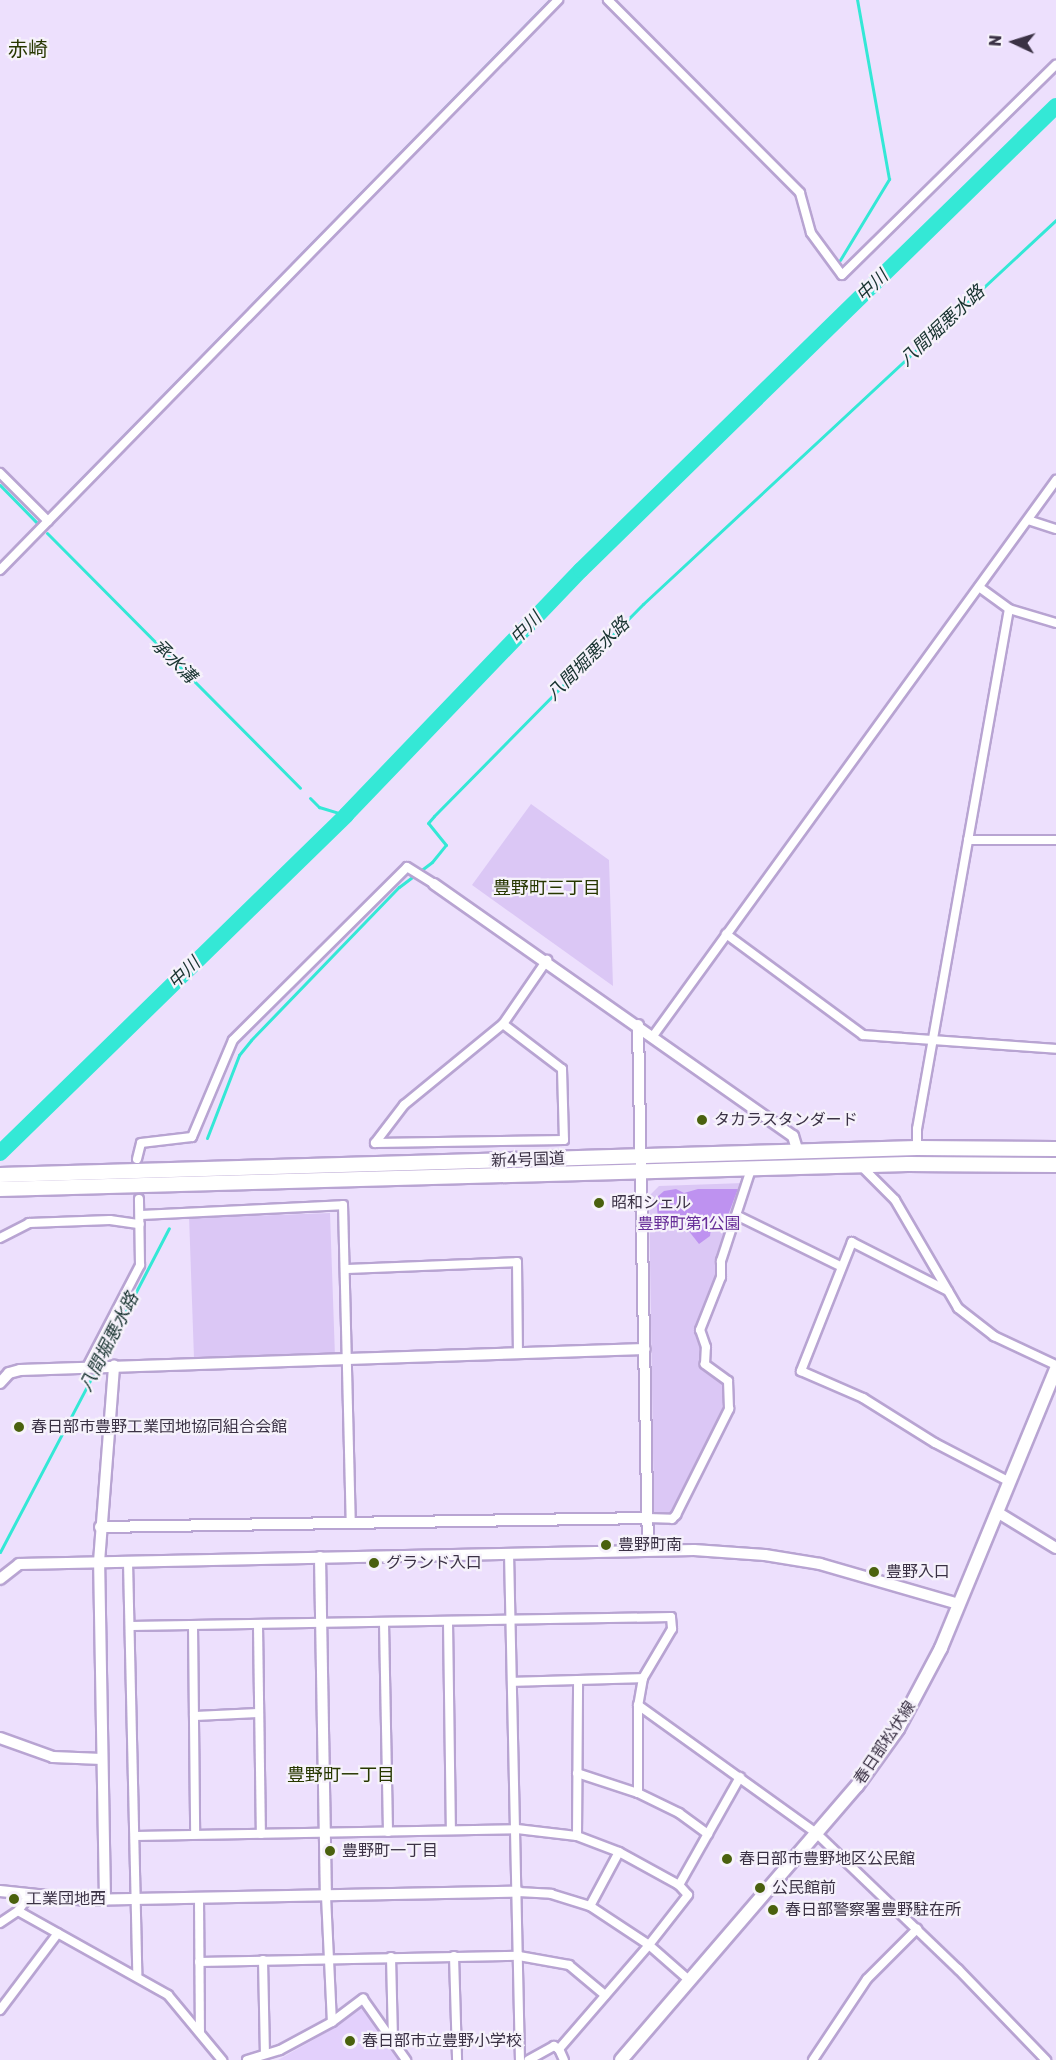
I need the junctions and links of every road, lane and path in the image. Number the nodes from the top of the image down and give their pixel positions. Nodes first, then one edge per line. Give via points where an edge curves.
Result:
1 (558, 0) edge
2 (608, 0) edge
3 (1056, 65) edge
4 (0, 473) edge
5 (1056, 480) edge
6 (1028, 520) junction
7 (48, 521) junction
8 (1056, 529) edge
9 (0, 570) edge
10 (980, 587) junction
11 (1009, 609) junction
12 (1056, 623) edge
13 (968, 840) junction
14 (1056, 840) edge
15 (434, 884) joint
16 (726, 934) junction
17 (547, 960) junction
18 (503, 1024) junction
19 (638, 1025) junction
20 (653, 1036) junction
21 (933, 1043) junction
22 (1056, 1049) edge
23 (917, 1148) junction
24 (1056, 1149) edge
25 (798, 1152) junction
26 (641, 1156) junction
27 (137, 1159) dead end
28 (1056, 1165) edge
29 (860, 1166) junction
30 (751, 1169) junction
31 (641, 1172) junction
32 (0, 1175) edge
33 (0, 1189) edge
34 (139, 1199) tunnel mouth
35 (140, 1215) junction
36 (738, 1216) junction
37 (140, 1224) junction
38 (0, 1238) edge
39 (840, 1266) junction
40 (345, 1269) junction
41 (948, 1292) junction
42 (645, 1349) junction
43 (518, 1353) junction
44 (347, 1358) junction
45 (109, 1366) junction
46 (89, 1367) junction
47 (1056, 1367) edge
48 (0, 1383) edge
49 (1053, 1384) edge
50 (1010, 1482) junction
51 (997, 1512) junction
52 (648, 1518) junction
53 (351, 1522) junction
54 (100, 1527) junction
55 (1056, 1548) edge
56 (648, 1550) junction
57 (509, 1553) junction
58 (320, 1557) junction
59 (99, 1562) junction
60 (128, 1562) junction
61 (0, 1579) edge
62 (959, 1604) junction
63 (510, 1620) junction
64 (448, 1622) junction
65 (384, 1623) junction
66 (320, 1624) junction
67 (131, 1626) junction
68 (193, 1626) junction
69 (258, 1626) junction
70 (643, 1678) junction
71 (578, 1680) junction
72 (512, 1682) junction
73 (638, 1705) junction
74 (259, 1713) junction
75 (194, 1716) junction
76 (0, 1737) edge
77 (102, 1759) junction
78 (577, 1773) junction
79 (740, 1777) junction
80 (638, 1793) junction
81 (517, 1828) junction
82 (451, 1830) junction
83 (325, 1832) junction
84 (388, 1832) junction
85 (261, 1833) junction
86 (816, 1833) junction
87 (195, 1834) junction
88 (708, 1834) junction
89 (135, 1836) junction
90 (577, 1836) junction
91 (619, 1852) junction
92 (679, 1885) junction
93 (0, 1891) edge
94 (518, 1892) junction
95 (28, 1896) junction
96 (326, 1896) junction
97 (199, 1898) junction
98 (135, 1899) junction
99 (105, 1900) junction
100 (590, 1906) junction
101 (18, 1911) junction
102 (0, 1923) edge
103 (917, 1929) junction
104 (58, 1933) junction
105 (649, 1945) junction
106 (453, 1956) junction
107 (519, 1956) junction
108 (391, 1957) junction
109 (327, 1959) junction
110 (263, 1960) junction
111 (200, 1962) junction
112 (137, 1974) junction
113 (690, 1981) junction
114 (605, 1995) junction
115 (0, 2010) edge
116 (332, 2022) junction
117 (201, 2032) junction
118 (393, 2042) junction
119 (559, 2049) junction
120 (265, 2053) junction
121 (222, 2060) edge
122 (248, 2060) edge
123 (406, 2060) edge
124 (457, 2060) edge
125 (520, 2060) edge
126 (529, 2060) edge
127 (564, 2060) edge
128 (621, 2060) edge
129 (813, 2060) edge
130 (1046, 2060) edge

1 - 7 street
2 - 3 street via 800,193 811,233 842,275
4 - 7 street
5 - 6 street
6 - 8 street
6 - 10 street
7 - 9 street
10 - 11 street
10 - 16 street
11 - 12 street
11 - 13 street
13 - 14 street
13 - 21 street
15 - 17 street
15 - 27 street via 407,867 367,904 233,1040 192,1137 141,1143
16 - 20 street
16 - 21 street via 863,1035
17 - 18 street
17 - 19 street
18 - 18 street via 404,1105 375,1143 564,1140 562,1068
19 - 20 street
19 - 26 street
20 - 25 street via 794,1136
21 - 22 street
21 - 23 street
23 - 24 highway, 新4号国道
23 - 25 highway, 新4号国道
25 - 26 highway, 新4号国道
26 - 31 street
26 - 32 highway, 新4号国道
28 - 29 highway, 新4号国道
29 - 30 highway, 新4号国道
29 - 41 street via 895,1200
30 - 31 highway, 新4号国道
30 - 36 street
31 - 33 highway, 新4号国道
31 - 42 street
34 - 35 street
35 - 37 street
35 - 40 street via 343,1204
36 - 39 street
36 - 52 street via 700,1330 706,1347 705,1364 728,1381 729,1409 676,1515 672,1519
37 - 38 street via 110,1220 29,1223
37 - 46 street via 140,1265
39 - 41 street via 852,1242
39 - 50 street via 801,1371 863,1398 935,1443
40 - 43 street via 517,1262
40 - 44 street
41 - 47 street via 958,1308 994,1336
42 - 43 street
42 - 52 street
43 - 44 street
44 - 45 street
44 - 53 street
45 - 46 street
45 - 54 street
46 - 48 street via 14,1371
47 - 49 main road, 春日部松伏線
49 - 50 main road, 春日部松伏線
50 - 51 main road, 春日部松伏線
51 - 55 street
51 - 62 main road, 春日部松伏線
52 - 53 street
52 - 56 street
53 - 54 street
54 - 59 street
56 - 57 street
56 - 62 street via 729,1551 793,1559
57 - 58 street
57 - 63 street
58 - 60 street
58 - 66 street
59 - 60 street
59 - 61 street via 19,1564
59 - 77 street
60 - 67 street
62 - 86 main road, 春日部松伏線 via 942,1648 898,1729
63 - 64 street
63 - 70 street via 671,1617 672,1629
63 - 72 street
64 - 65 street
64 - 82 street
65 - 66 street
65 - 84 street
66 - 69 street
66 - 83 street
67 - 68 street
67 - 89 street
68 - 69 street
68 - 75 street
69 - 74 street
70 - 71 street
70 - 73 street
71 - 72 street
71 - 78 street
72 - 81 street
73 - 79 street
73 - 80 street
74 - 75 street
74 - 85 street
75 - 87 street
76 - 77 street via 53,1757
77 - 99 street
78 - 80 street
78 - 90 street
79 - 86 street
79 - 88 street
80 - 88 street via 679,1813
81 - 82 street
81 - 90 street
81 - 94 street
82 - 84 street
83 - 84 street
83 - 85 street
83 - 96 street
85 - 87 street
86 - 103 street
86 - 113 main road, 春日部松伏線
87 - 89 street
88 - 92 street
89 - 98 street
90 - 91 street
91 - 92 street
91 - 100 street
92 - 105 street via 688,1895
93 - 95 street
94 - 96 street
94 - 100 street via 551,1894
94 - 107 street
95 - 99 street
95 - 101 street
96 - 97 street
96 - 109 street
97 - 98 street
97 - 111 street
98 - 99 street
98 - 112 street
100 - 105 street
101 - 102 street
101 - 104 street
103 - 129 street via 867,1979
103 - 130 street
104 - 112 street via 108,1964
104 - 115 street
105 - 113 street
105 - 114 street
106 - 107 street
106 - 108 street
106 - 124 street
107 - 114 street via 569,1965
107 - 125 street
108 - 109 street
108 - 118 street
109 - 110 street
109 - 116 street
110 - 111 street
110 - 120 street
111 - 117 street
112 - 117 street via 168,1995
113 - 128 main road, 春日部松伏線
114 - 119 street
116 - 118 street via 363,1999
116 - 120 street via 280,2050
117 - 121 street
118 - 123 street
119 - 126 street via 554,2046
119 - 127 street
120 - 122 street

